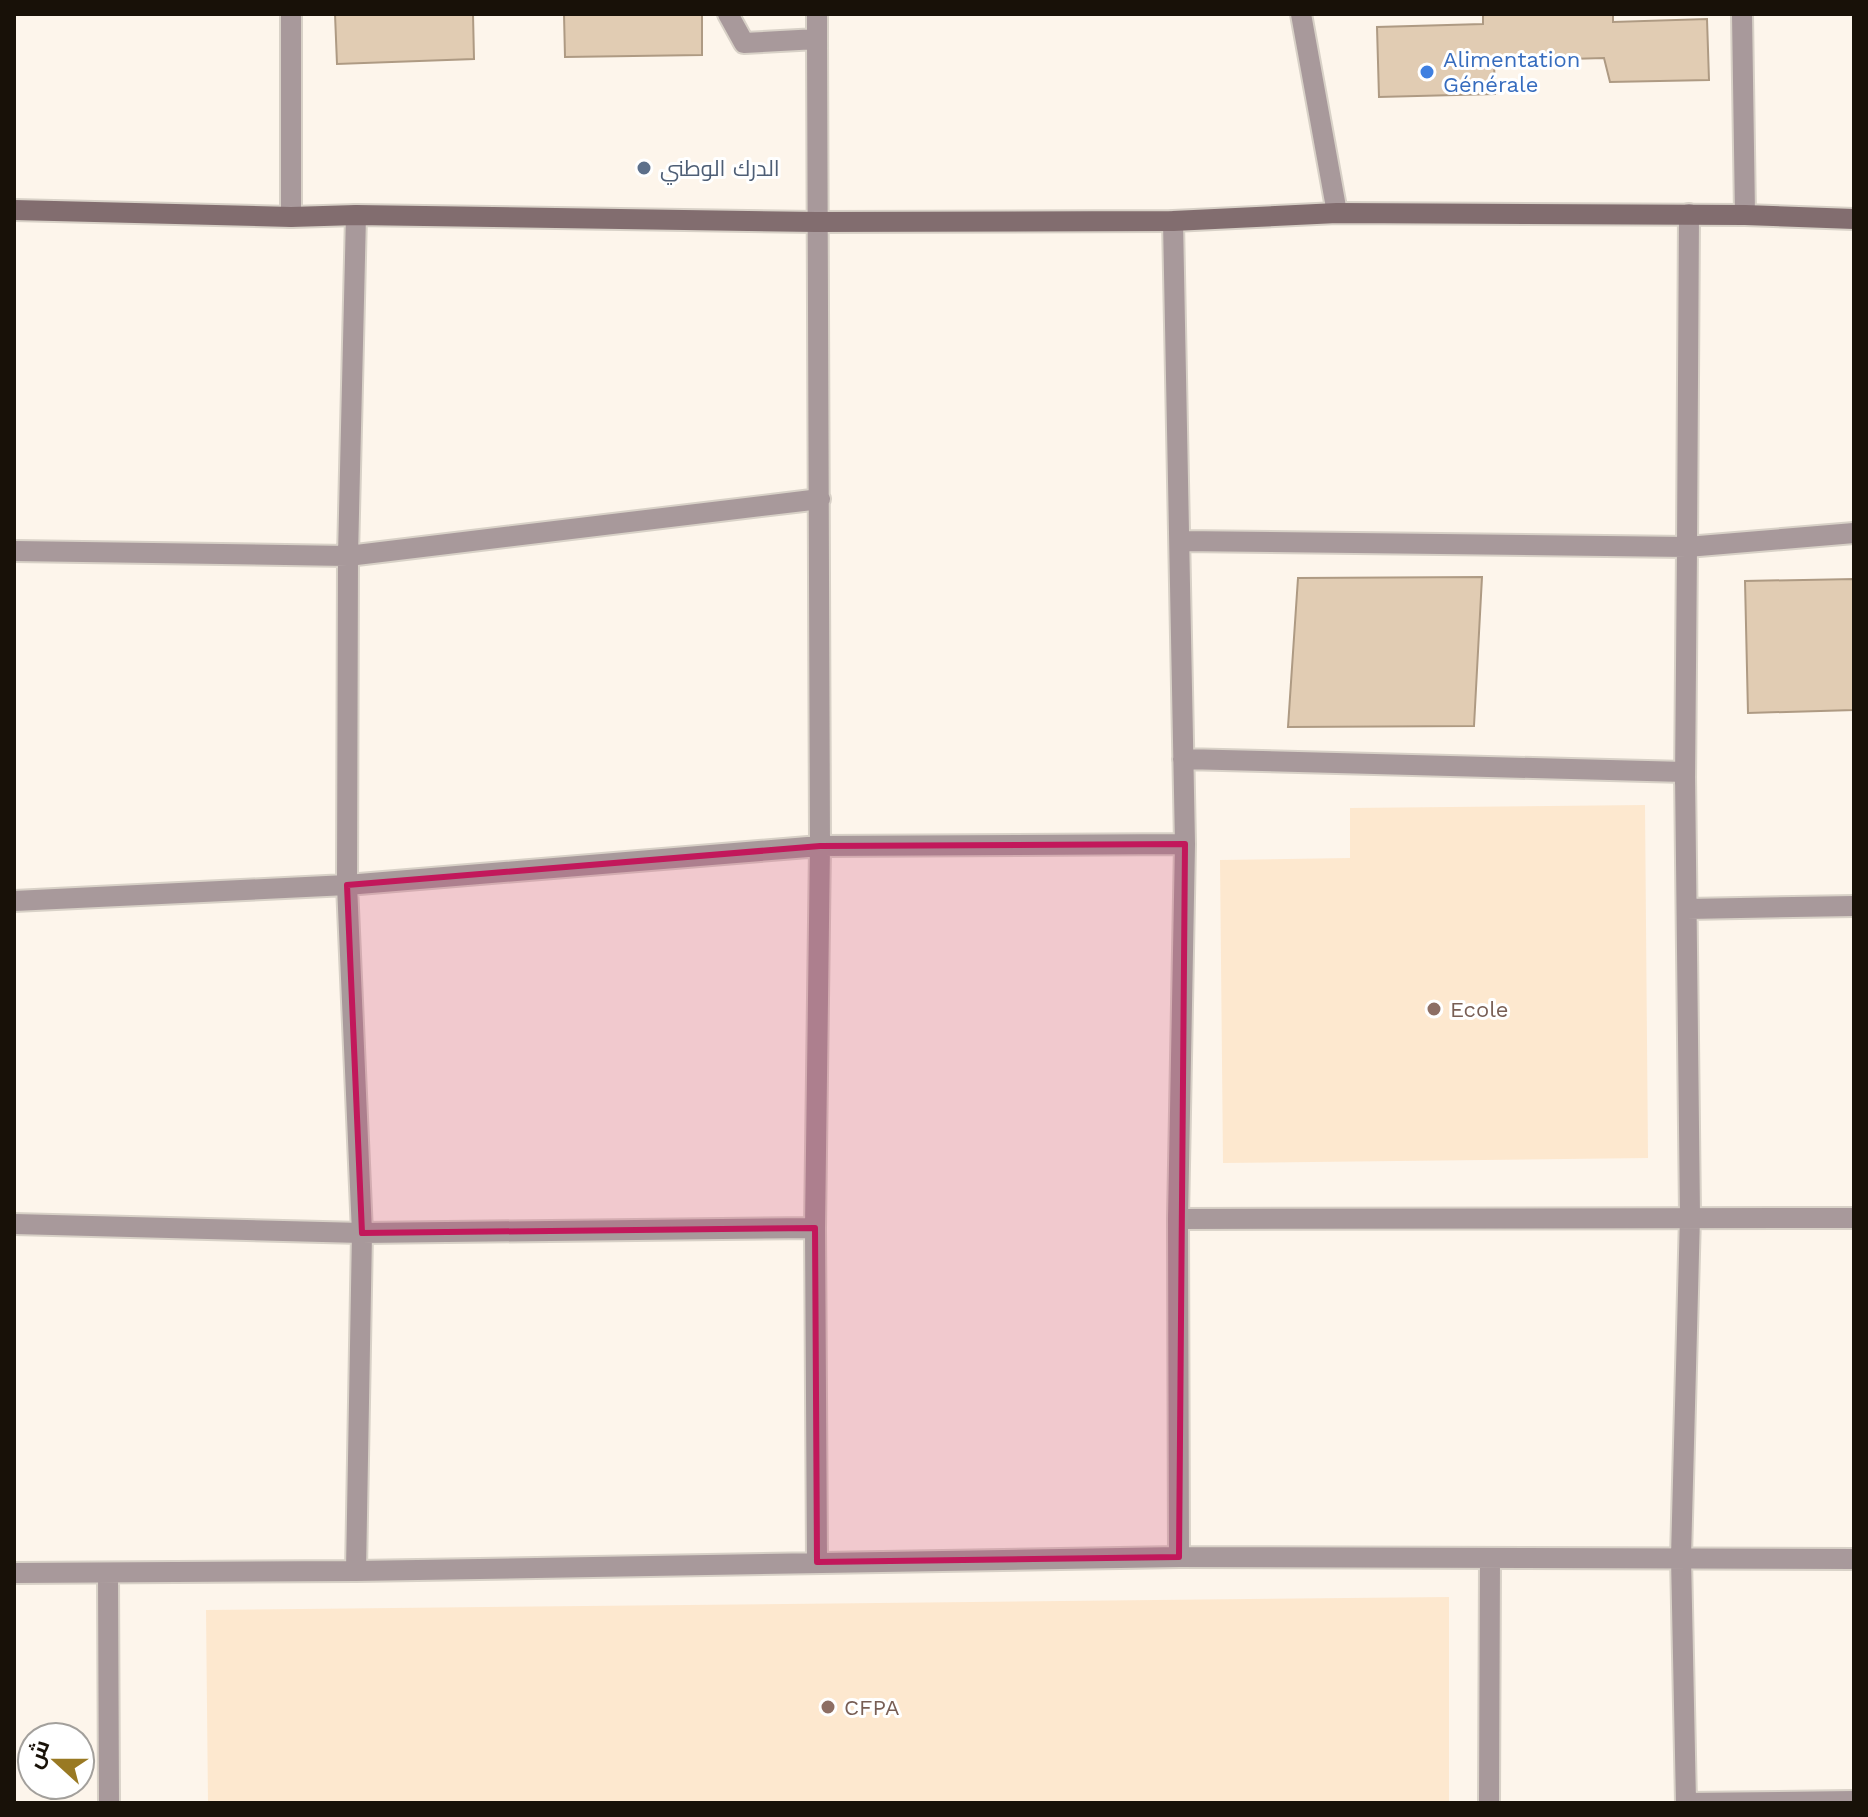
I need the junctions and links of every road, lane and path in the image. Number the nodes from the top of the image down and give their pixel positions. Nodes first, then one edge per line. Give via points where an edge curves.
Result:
1 (291, 14) edge
2 (728, 14) edge
3 (817, 14) edge
4 (1301, 14) edge
5 (1742, 14) edge
6 (817, 39) junction
7 (14, 210) edge
8 (1337, 213) junction
9 (1689, 214) junction
10 (356, 215) junction
11 (1745, 215) junction
12 (291, 217) junction
13 (1854, 219) edge
14 (1173, 221) junction
15 (816, 222) junction
16 (820, 499) junction
17 (1854, 533) edge
18 (1180, 541) junction
19 (1687, 547) junction
20 (14, 551) edge
21 (348, 556) junction
22 (1183, 759) junction
23 (1685, 794) junction
24 (1185, 844) junction
25 (820, 846) junction
26 (347, 885) junction
27 (14, 901) edge
28 (1854, 906) edge
29 (1687, 909) junction
30 (1690, 1216) junction
31 (1854, 1218) edge
32 (1178, 1219) junction
33 (14, 1224) edge
34 (815, 1228) junction
35 (362, 1233) junction
36 (1179, 1557) junction
37 (1681, 1557) junction
38 (1490, 1558) junction
39 (1854, 1559) edge
40 (817, 1562) junction
41 (356, 1571) junction
42 (14, 1573) edge
43 (108, 1574) junction
44 (1854, 1801) edge
45 (109, 1803) edge
46 (1489, 1803) edge
47 (1686, 1803) edge

1 - 12 street
2 - 6 street via 744,43
3 - 6 street
4 - 8 street
5 - 11 street
6 - 15 street
7 - 12 main road
8 - 9 main road
8 - 14 main road
9 - 11 main road
9 - 19 street
10 - 12 main road
10 - 15 main road
10 - 21 street
11 - 13 main road
14 - 15 main road
14 - 18 street
15 - 16 street
16 - 21 street
16 - 25 street
17 - 19 street
18 - 19 street
18 - 22 street
19 - 23 street
20 - 21 street
21 - 26 street
22 - 23 street via 1685,772
22 - 24 street
23 - 29 street
24 - 25 street
24 - 32 street
25 - 26 street
25 - 34 street
26 - 27 street
26 - 35 street
28 - 29 street
29 - 30 street
30 - 31 street
30 - 32 street
30 - 37 street
32 - 36 street
33 - 35 street
34 - 35 street
34 - 40 street
35 - 41 street
36 - 38 street
36 - 40 street
37 - 38 street
37 - 39 street
37 - 47 street
38 - 46 street
40 - 41 street
41 - 43 street
42 - 43 street
43 - 45 street
44 - 47 street

